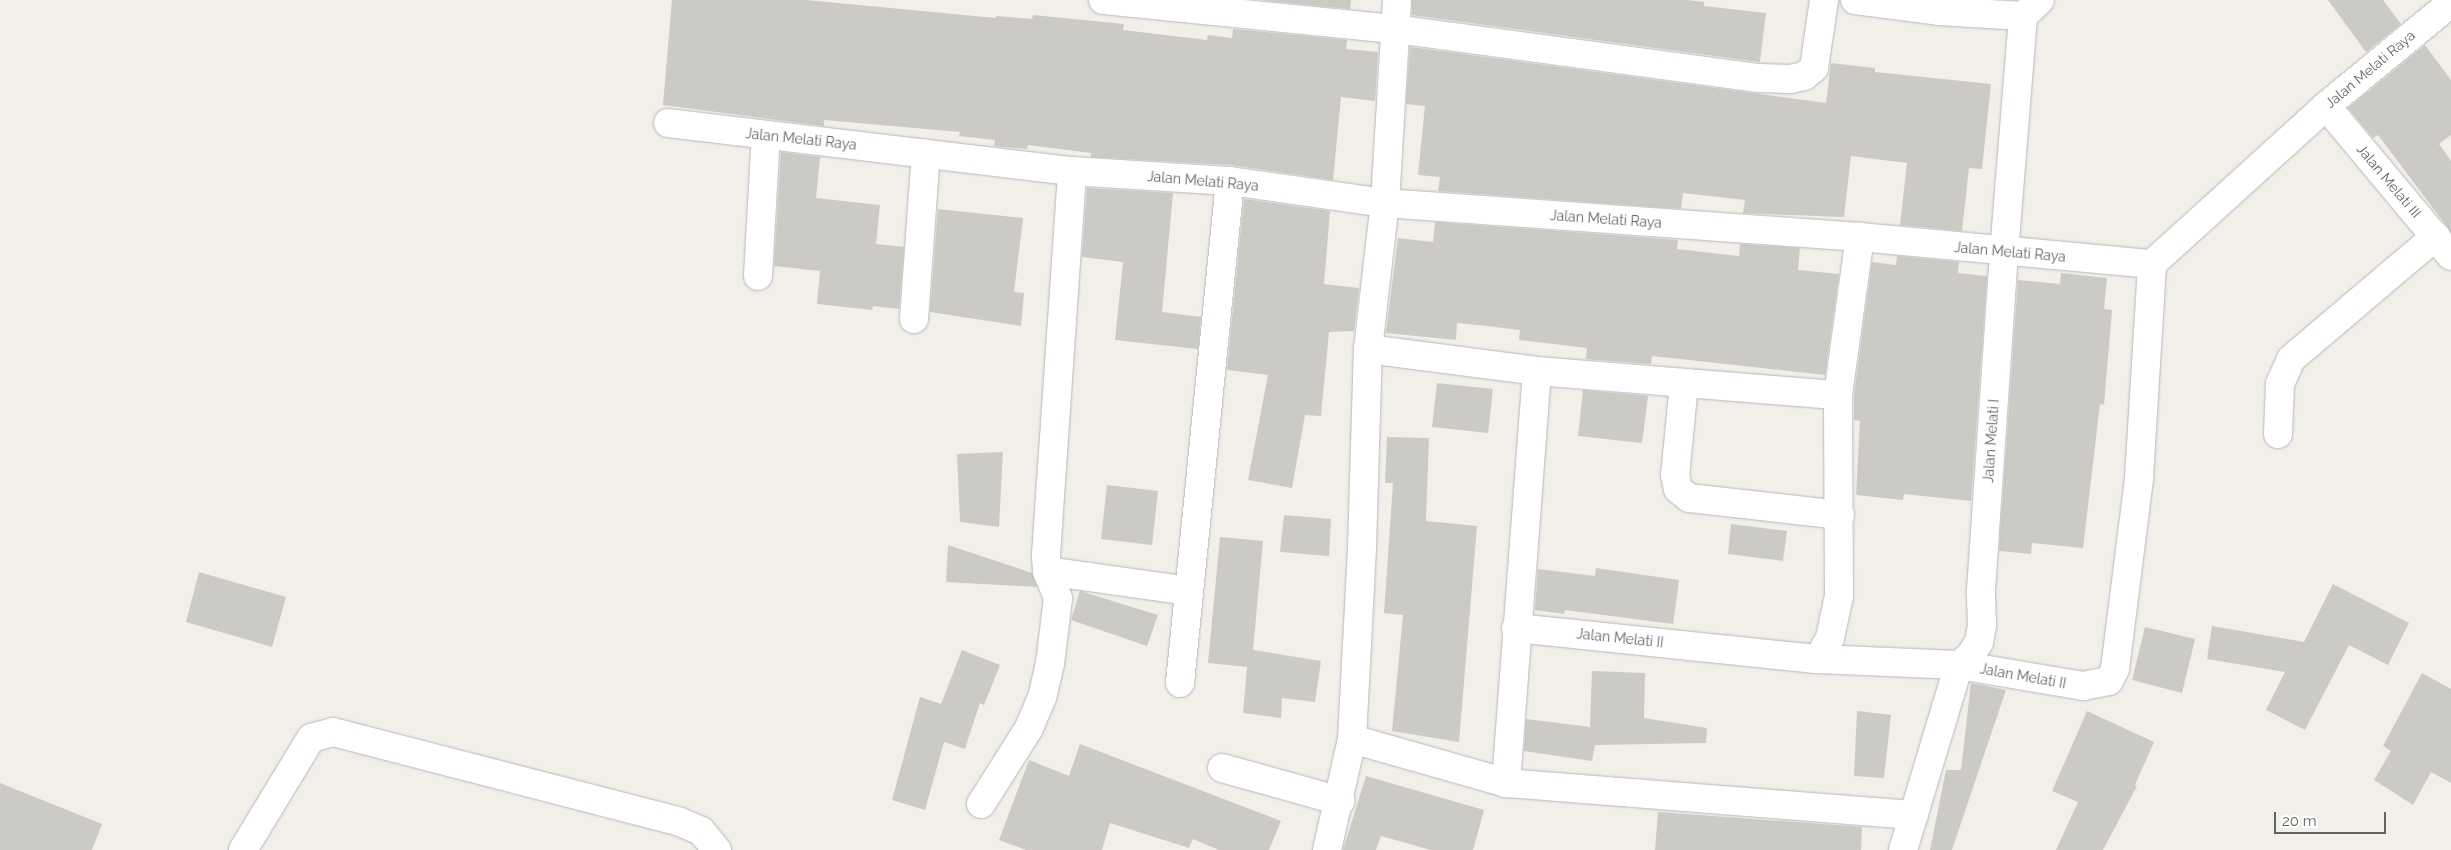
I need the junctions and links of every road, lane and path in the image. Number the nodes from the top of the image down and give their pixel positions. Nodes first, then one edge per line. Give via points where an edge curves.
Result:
1 (1103, 0) edge
2 (1397, 0) edge
3 (1824, 0) edge
4 (1855, 0) edge
5 (2451, 4) edge
6 (2032, 8) edge
7 (1395, 29) junction
8 (2326, 106) junction
9 (668, 123) dead end
10 (766, 135) junction
11 (926, 153) junction
12 (1072, 172) junction
13 (1230, 181) junction
14 (1385, 203) junction
15 (1860, 237) junction
16 (2443, 246) edge
17 (2004, 253) junction
18 (2152, 264) junction
19 (758, 276) dead end
20 (914, 319) dead end
21 (1368, 349) junction
22 (1536, 371) junction
23 (1684, 384) junction
24 (1838, 395) junction
25 (2278, 434) dead end
26 (1840, 514) junction
27 (1047, 571) junction
28 (1190, 591) junction
29 (1516, 628) junction
30 (1818, 658) junction
31 (1959, 665) junction
32 (1180, 683) dead end
33 (1352, 739) junction
34 (1222, 768) dead end
35 (1506, 783) junction
36 (1340, 801) junction
37 (982, 804) dead end
38 (1914, 814) junction
39 (244, 850) edge
40 (717, 850) edge
41 (1327, 850) edge
42 (1903, 850) edge

1 - 7 street
2 - 7 street
3 - 7 street via 1814,68 1804,76 1790,79 1759,78
4 - 6 street via 1938,10
5 - 8 street, Jalan Melati Raya
6 - 17 street, Jalan Melati I
7 - 14 street
8 - 16 street, Jalan Melati III
8 - 18 street, Jalan Melati Raya
9 - 10 street, Jalan Melati Raya
10 - 11 street, Jalan Melati Raya
10 - 19 street
11 - 12 street, Jalan Melati Raya
11 - 20 street
12 - 13 street, Jalan Melati Raya
12 - 27 street
13 - 14 street, Jalan Melati Raya
13 - 28 street
14 - 15 street, Jalan Melati Raya
14 - 21 street
15 - 17 street, Jalan Melati Raya
15 - 24 street
16 - 25 street via 2292,359 2280,384
17 - 18 street, Jalan Melati Raya
17 - 31 street, Jalan Melati I via 1981,590 1982,625 1979,642
18 - 31 street, Jalan Melati II via 2139,478 2115,669 2109,681 2083,686
21 - 22 street
21 - 33 street
22 - 23 street
22 - 29 street
23 - 24 street
23 - 26 street via 1674,476 1678,489 1689,498
24 - 26 street
26 - 30 street via 1839,596 1830,638
27 - 28 street
27 - 37 street via 1058,598 1050,664 1042,698 1029,728
28 - 32 street
29 - 30 street, Jalan Melati II
29 - 35 street
30 - 31 street, Jalan Melati II
31 - 38 street, Jalan Melati I
33 - 35 street
33 - 36 street
34 - 36 street
35 - 38 street
36 - 41 street
38 - 42 street, Jalan Melati I
39 - 40 street via 311,738 333,732 680,822 701,831

